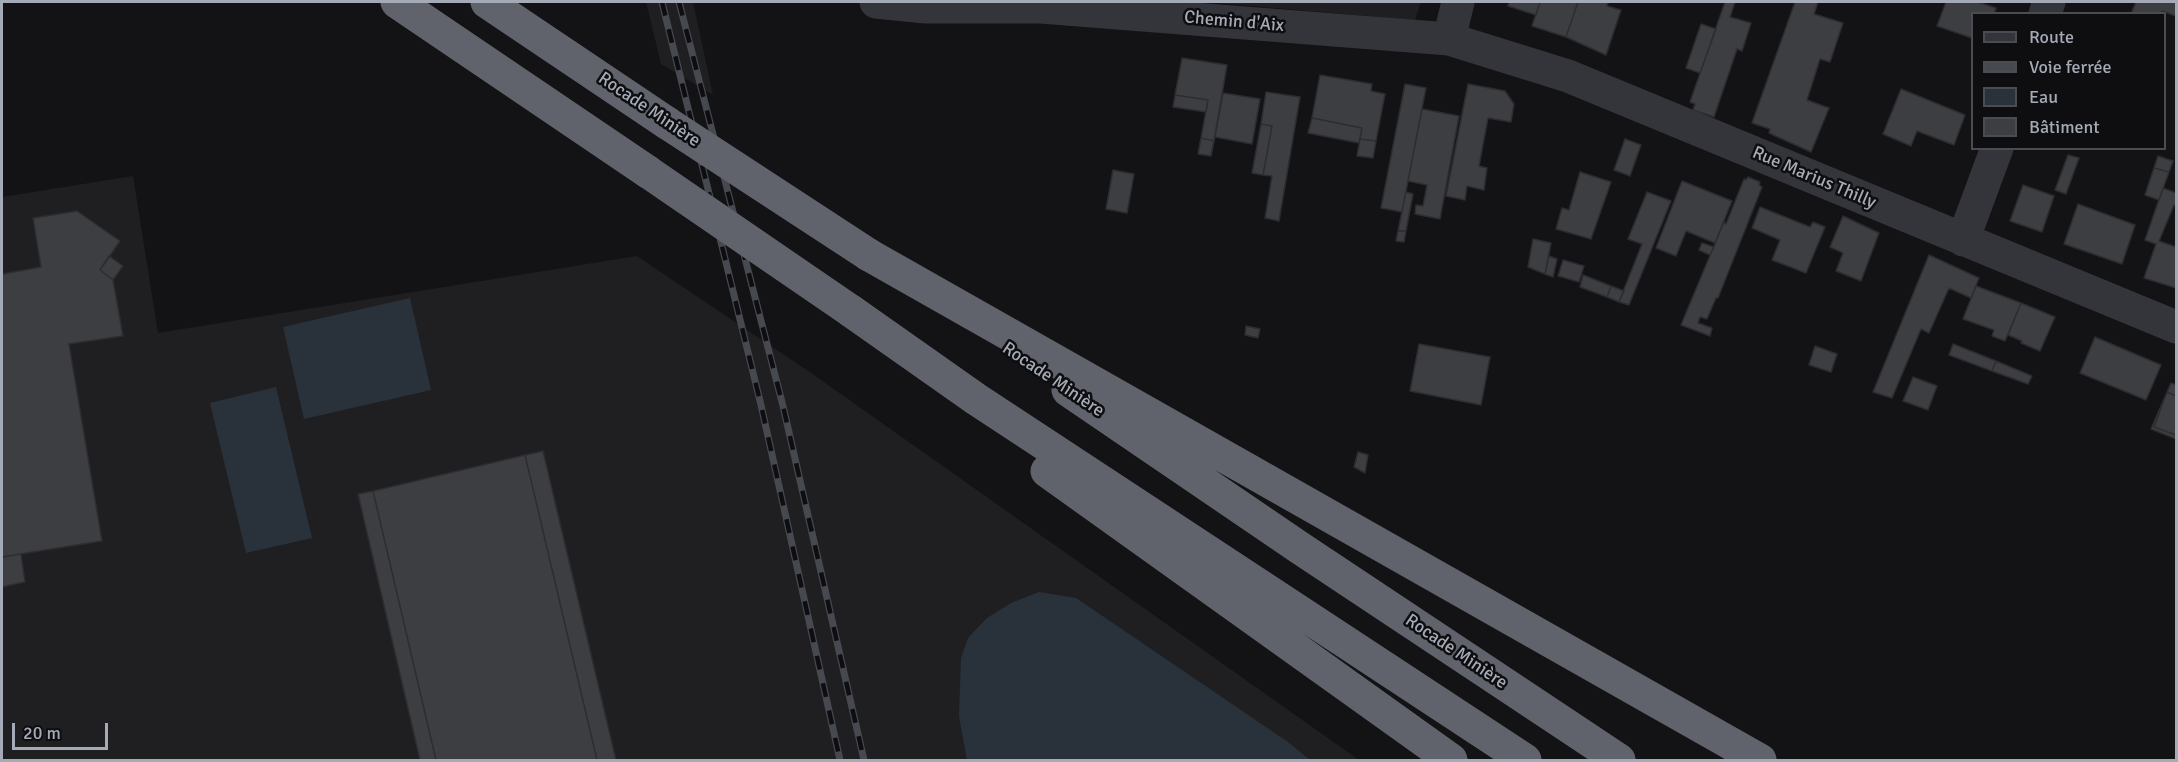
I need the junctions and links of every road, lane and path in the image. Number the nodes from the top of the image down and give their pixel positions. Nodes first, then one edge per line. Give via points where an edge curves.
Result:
1 (397, 2) edge
2 (487, 2) edge
3 (876, 2) edge
4 (1458, 2) edge
5 (1449, 39) junction
6 (1996, 150) edge
7 (1963, 240) junction
8 (869, 255) junction
9 (2176, 327) edge
10 (976, 399) junction
11 (1451, 760) edge
12 (1525, 760) edge
13 (1619, 760) edge
14 (1760, 760) edge

1 - 10 highway, bridge
2 - 8 highway, Rocade Minière, bridge
3 - 5 street, Chemin d'Aix via 926,7 1041,6
4 - 5 street
5 - 7 street, Rue Marius Thilly via 1568,76
6 - 7 street
7 - 9 street, Rue Marius Thilly
8 - 13 highway, Rocade Minière
8 - 14 highway
10 - 11 highway via 992,431
10 - 12 highway

